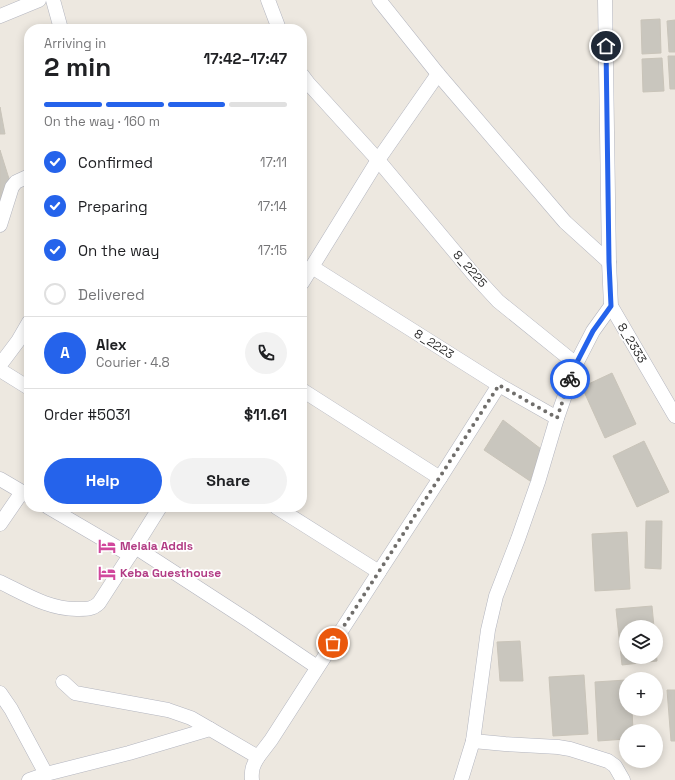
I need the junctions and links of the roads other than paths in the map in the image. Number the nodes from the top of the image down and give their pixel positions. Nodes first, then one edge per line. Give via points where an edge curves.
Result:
1 (39, 0) edge
2 (53, 0) edge
3 (268, 0) edge
4 (379, 0) edge
5 (605, 0) edge
6 (0, 16) edge
7 (60, 24) edge
8 (278, 24) edge
9 (438, 74) junction
10 (307, 82) edge
11 (378, 160) junction
12 (24, 178) edge
13 (0, 225) edge
14 (609, 262) junction
15 (312, 268) junction
16 (307, 276) edge
17 (611, 306) junction
18 (24, 331) edge
19 (576, 364) junction
20 (0, 365) edge
21 (0, 370) edge
22 (24, 385) edge
23 (499, 385) junction
24 (307, 393) edge
25 (675, 416) edge
26 (557, 418) junction
27 (440, 478) junction
28 (0, 479) edge
29 (24, 493) edge
30 (24, 496) edge
31 (58, 512) edge
32 (157, 512) edge
33 (284, 512) edge
34 (0, 524) edge
35 (132, 551) junction
36 (379, 572) junction
37 (0, 582) edge
38 (317, 667) junction
39 (63, 682) dead end
40 (0, 694) edge
41 (210, 729) junction
42 (473, 741) junction
43 (258, 757) junction
44 (46, 774) junction
45 (29, 780) edge
46 (252, 780) edge
47 (462, 780) edge
48 (624, 780) edge

1 - 6 street
2 - 7 street
3 - 8 street
4 - 9 street
5 - 14 street, 8_2333
9 - 11 street
9 - 14 street via 565,222
10 - 11 street, 8_2225
11 - 15 street
11 - 19 street, 8_2225 via 498,301
12 - 13 street via 12,187
14 - 17 street, 8_2333
15 - 16 street
15 - 23 street, 8_2223
17 - 19 street via 593,331
17 - 25 street, 8_2333
18 - 20 street
19 - 26 street
21 - 22 street
23 - 26 street, 8_2223
23 - 27 street
24 - 27 street
26 - 42 street via 538,482 496,596 488,630
27 - 36 street
28 - 29 street
30 - 34 street
31 - 35 street
32 - 35 street
33 - 36 street
35 - 37 street via 99,603 90,609 56,607
35 - 38 street via 250,621
36 - 38 street
38 - 43 street
39 - 41 street via 75,693 168,710 191,718
40 - 44 street via 11,709
41 - 43 street
41 - 44 street
42 - 47 street
42 - 48 street via 570,749 608,761 615,766
43 - 46 street via 253,764
44 - 45 street

